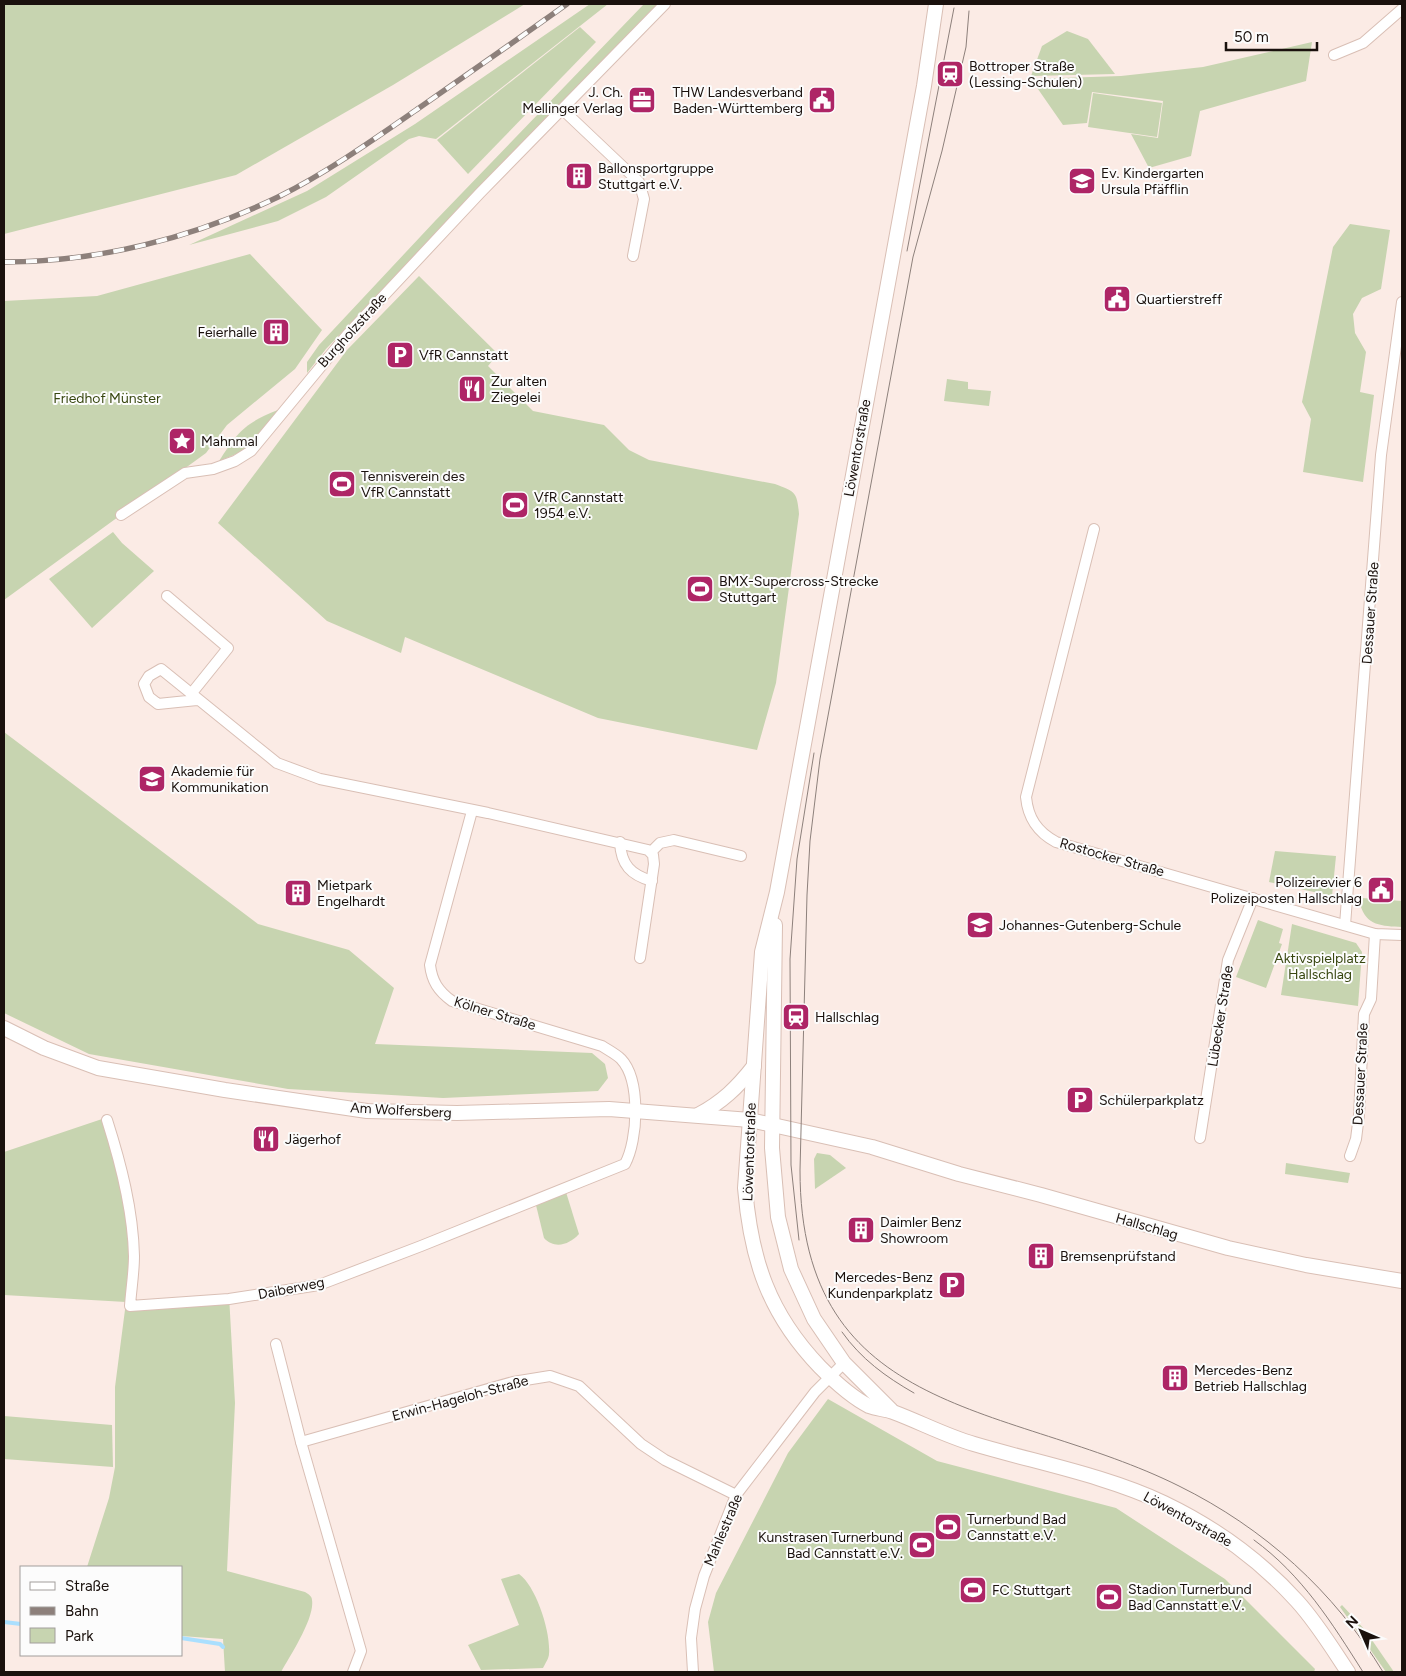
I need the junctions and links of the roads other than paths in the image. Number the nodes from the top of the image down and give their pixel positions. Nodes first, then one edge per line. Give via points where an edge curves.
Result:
1 (665, 4) edge
2 (936, 4) edge
3 (1402, 9) edge
4 (1334, 55) dead end
5 (563, 110) junction
6 (633, 256) dead end
7 (1402, 302) edge
8 (122, 515) dead end
9 (1094, 529) dead end
10 (167, 596) dead end
11 (194, 697) junction
12 (472, 811) junction
13 (620, 842) junction
14 (651, 852) junction
15 (741, 856) dead end
16 (652, 881) junction
17 (777, 892) junction
18 (1253, 898) junction
19 (1345, 925) junction
20 (1375, 934) junction
21 (1402, 935) edge
22 (640, 958) dead end
23 (4, 1028) edge
24 (754, 1066) junction
25 (634, 1110) junction
26 (698, 1115) junction
27 (107, 1120) dead end
28 (750, 1120) junction
29 (773, 1124) junction
30 (1200, 1138) dead end
31 (1350, 1156) dead end
32 (1402, 1281) edge
33 (276, 1344) dead end
34 (844, 1364) junction
35 (829, 1376) junction
36 (893, 1412) junction
37 (301, 1442) junction
38 (736, 1495) junction
39 (353, 1672) edge
40 (693, 1672) edge
41 (1348, 1672) edge

1 - 5 street, Burgholzstraße
2 - 17 main road, Löwentorstraße via 919,114
3 - 4 street via 1363,44
5 - 6 street via 639,182 644,199
5 - 8 street, Burgholzstraße via 346,334 251,451 213,469 185,474
7 - 19 street, Dessauer Straße via 1381,455
9 - 18 street, Rostocker Straße via 1026,797 1030,818 1045,836 1056,842
10 - 11 street via 228,648
11 - 11 street via 161,669 149,676 144,684 149,697 158,704
11 - 12 street via 277,763 320,779
12 - 13 street
12 - 25 street, Kölner Straße via 430,965 432,979 442,994 452,1001 602,1046 622,1060 632,1082
13 - 14 street
13 - 16 street via 624,862 632,873
14 - 15 street via 660,843 674,840
14 - 16 street via 654,859
16 - 22 street
17 - 24 main road, Löwentorstraße via 762,952
17 - 29 main road, Löwentorstraße
18 - 19 street, Rostocker Straße
18 - 30 street, Lübecker Straße via 1228,960
19 - 20 street, Rostocker Straße
20 - 21 street, Rostocker Straße
20 - 31 street, Dessauer Straße via 1370,999 1364,1014 1359,1115
23 - 25 main road, Am Wolfersberg via 44,1048 98,1068 367,1111
24 - 26 main road via 721,1102
24 - 28 main road, Löwentorstraße
25 - 26 main road, Am Wolfersberg
25 - 27 street, Daiberweg via 634,1135 625,1164 421,1246 319,1285 229,1299 130,1306 134,1257 130,1211
26 - 28 main road, Am Wolfersberg
28 - 29 main road, Hallschlag
28 - 35 main road, Löwentorstraße via 745,1188 755,1256 785,1324 805,1352
29 - 32 main road, Hallschlag via 872,1147 1228,1248
29 - 34 main road, Löwentorstraße via 774,1188 791,1269 814,1320
33 - 37 street
34 - 35 street, Mahlestraße
34 - 36 main road, Löwentorstraße
35 - 36 main road, Löwentorstraße via 870,1406
35 - 38 street, Mahlestraße
36 - 41 main road, Löwentorstraße via 940,1433 1134,1490 1215,1531 1251,1557 1297,1601
37 - 38 street, Erwin-Hageloh-Straße via 513,1382 550,1376 579,1386 641,1444 665,1460
37 - 39 street via 361,1651
38 - 40 street, Mahlestraße via 694,1609 691,1638

